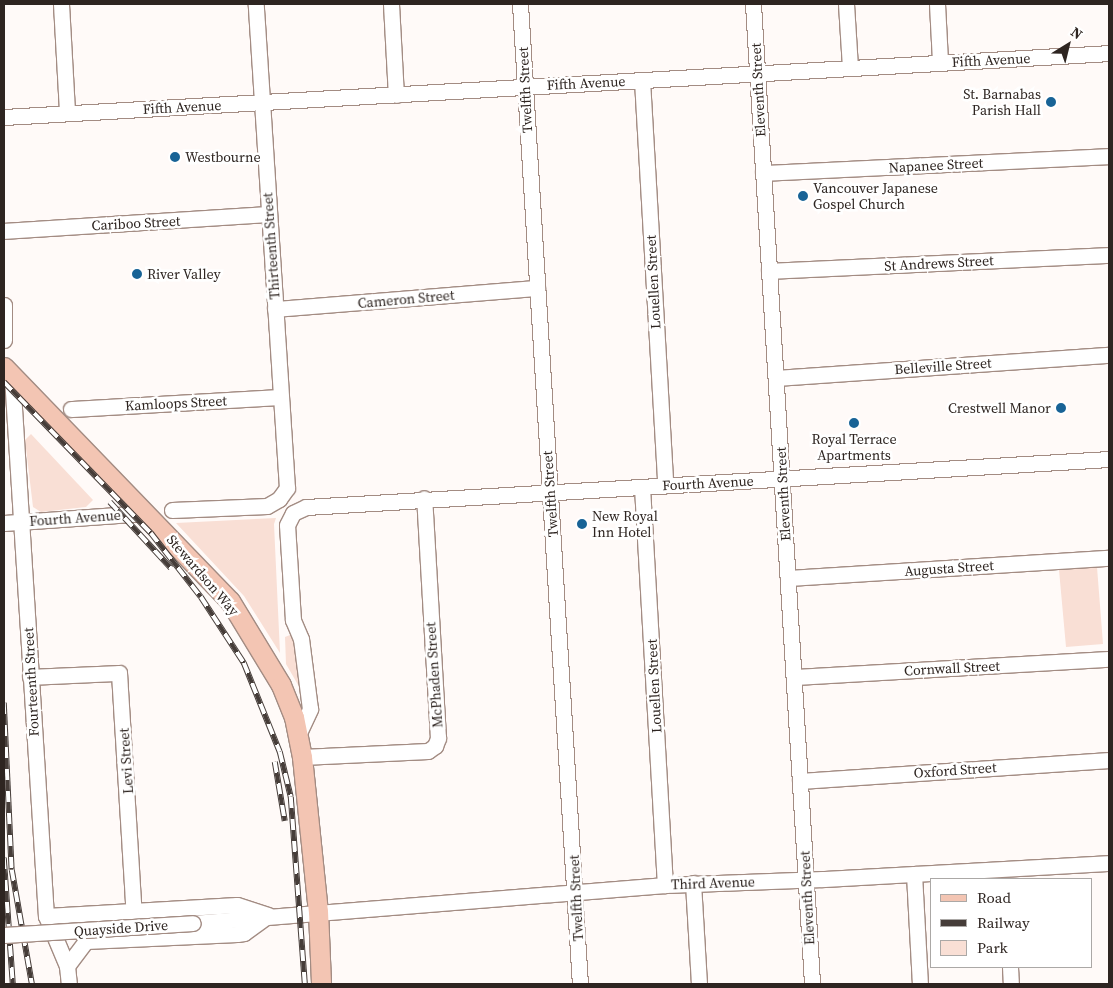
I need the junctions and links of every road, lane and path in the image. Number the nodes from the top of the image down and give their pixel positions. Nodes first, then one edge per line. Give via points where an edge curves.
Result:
1 (61, 4) edge
2 (256, 4) edge
3 (391, 4) edge
4 (520, 4) edge
5 (753, 4) edge
6 (846, 4) edge
7 (937, 4) edge
8 (1109, 53) edge
9 (940, 62) junction
10 (850, 68) junction
11 (757, 73) junction
12 (642, 80) junction
13 (524, 87) junction
14 (396, 95) junction
15 (262, 102) junction
16 (67, 114) junction
17 (4, 117) edge
18 (1109, 156) edge
19 (764, 174) junction
20 (268, 214) junction
21 (4, 231) edge
22 (1109, 255) edge
23 (769, 272) junction
24 (537, 288) junction
25 (4, 305) edge
26 (276, 309) junction
27 (4, 340) edge
28 (1109, 355) edge
29 (8, 371) edge
30 (776, 378) junction
31 (281, 397) junction
32 (71, 409) dead end
33 (1109, 459) edge
34 (782, 478) junction
35 (665, 485) junction
36 (642, 487) junction
37 (550, 492) junction
38 (424, 498) junction
39 (172, 510) dead end
40 (146, 513) junction
41 (23, 522) junction
42 (4, 523) edge
43 (1109, 558) edge
44 (788, 578) junction
45 (1109, 659) edge
46 (30, 677) junction
47 (794, 677) junction
48 (298, 735) junction
49 (302, 757) junction
50 (1109, 760) edge
51 (800, 781) junction
52 (1109, 863) edge
53 (914, 874) junction
54 (1004, 874) edge
55 (806, 880) junction
56 (693, 883) junction
57 (665, 885) junction
58 (576, 894) junction
59 (318, 911) junction
60 (134, 912) junction
61 (46, 916) junction
62 (269, 916) junction
63 (4, 935) edge
64 (135, 938) junction
65 (66, 966) junction
66 (1010, 968) edge
67 (69, 984) edge
68 (321, 984) edge
69 (580, 984) edge
70 (700, 984) edge
71 (812, 984) edge
72 (920, 984) edge
73 (1011, 984) edge

1 - 16 street
2 - 15 street, Thirteenth Street
3 - 14 street
4 - 13 street, Twelfth Street
5 - 11 street, Eleventh Street
6 - 10 street
7 - 9 street
8 - 9 street, Fifth Avenue
9 - 10 street, Fifth Avenue
10 - 11 street, Fifth Avenue
11 - 12 street, Fifth Avenue
11 - 19 street, Eleventh Street
12 - 13 street, Fifth Avenue
12 - 35 street, Louellen Street
13 - 14 street, Fifth Avenue
13 - 24 street, Twelfth Street
14 - 15 street, Fifth Avenue
15 - 16 street, Fifth Avenue
15 - 20 street, Thirteenth Street
16 - 17 street, Fifth Avenue
18 - 19 street, Napanee Street
19 - 23 street, Eleventh Street
20 - 21 street, Cariboo Street
20 - 26 street, Thirteenth Street
22 - 23 street, St Andrews Street
23 - 30 street, Eleventh Street
24 - 26 street, Cameron Street
24 - 37 street, Twelfth Street
25 - 27 street
26 - 31 street, Thirteenth Street
28 - 30 street, Belleville Street
29 - 40 main road, Stewardson Way
29 - 41 street, Fourteenth Street
30 - 34 street, Eleventh Street
31 - 32 street, Kamloops Street
31 - 39 street, Thirteenth Street via 287,488 279,499 267,506
33 - 34 street, Fourth Avenue
34 - 35 street, Fourth Avenue
34 - 44 street, Eleventh Street
35 - 36 street, Fourth Avenue
36 - 37 street, Fourth Avenue
36 - 57 street, Louellen Street
37 - 38 street, Fourth Avenue
37 - 58 street, Twelfth Street
38 - 48 street, Fourth Avenue via 300,510 287,525 293,620 301,640 310,709
38 - 49 street, McPhaden Street via 438,738 435,746 428,751
40 - 41 street, Fourth Avenue
40 - 48 main road, Stewardson Way via 230,602 281,685
41 - 42 street, Fourth Avenue
41 - 46 street, Fourteenth Street
43 - 44 street, Augusta Street
44 - 47 street, Eleventh Street
45 - 47 street, Cornwall Street
46 - 60 street, Levi Street via 119,673
46 - 61 street, Fourteenth Street
47 - 51 street, Eleventh Street
48 - 49 main road, Stewardson Way
49 - 59 main road, Stewardson Way
50 - 51 street, Oxford Street
51 - 55 street, Eleventh Street
52 - 54 street, Third Avenue
53 - 54 street, Third Avenue
53 - 55 street, Third Avenue
53 - 72 street
55 - 56 street, Third Avenue
55 - 71 street, Eleventh Street
56 - 57 street, Third Avenue
56 - 70 street
57 - 58 street, Third Avenue
58 - 59 street, Third Avenue
58 - 69 street, Twelfth Street
59 - 62 street, Third Avenue
59 - 68 main road, Stewardson Way
60 - 61 street
60 - 62 street via 237,905
60 - 64 street, Levi Street
61 - 65 street, Fourteenth Street
62 - 63 street, Quayside Drive, bridge
62 - 64 street via 244,933
64 - 65 street via 86,941
65 - 67 street, Fourteenth Street
66 - 73 street

